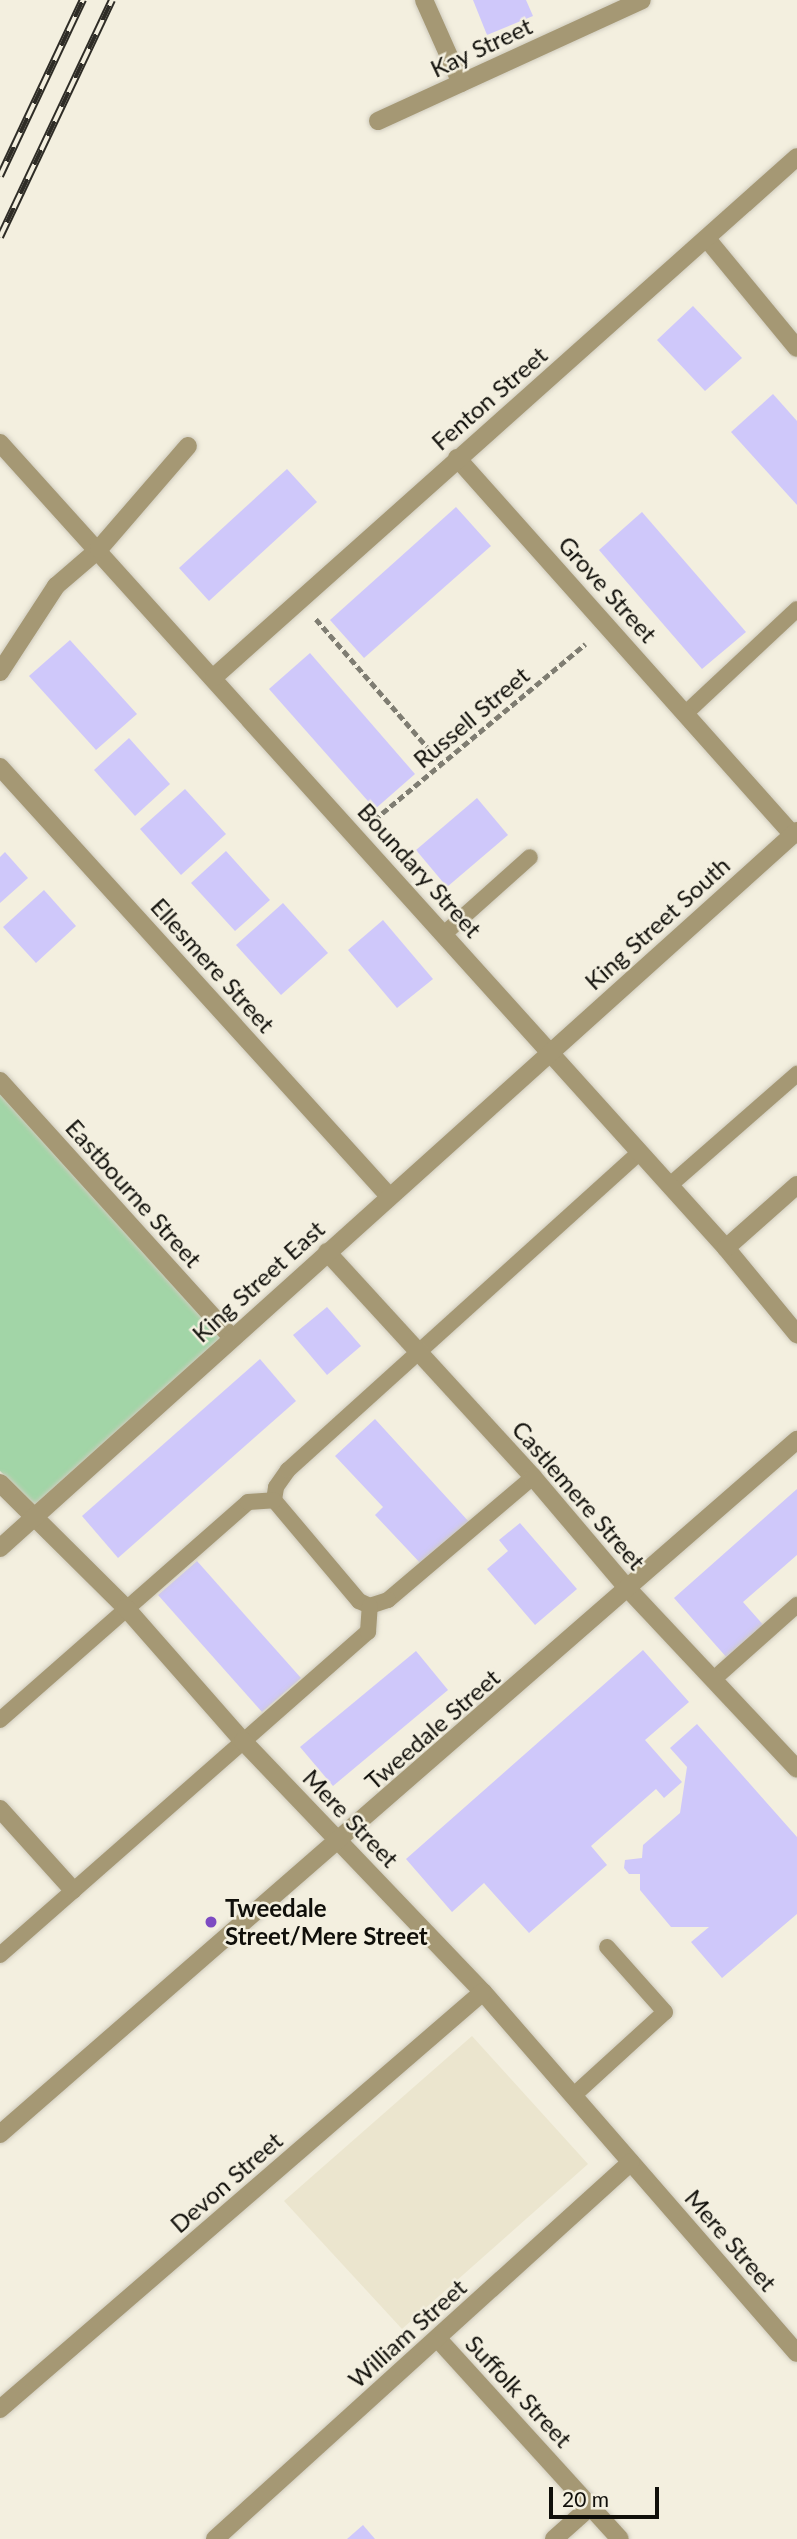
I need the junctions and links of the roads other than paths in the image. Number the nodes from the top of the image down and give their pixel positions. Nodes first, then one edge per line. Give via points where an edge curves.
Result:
1 (424, 0) edge
2 (642, 0) edge
3 (461, 83) junction
4 (379, 121) dead end
5 (797, 157) edge
6 (707, 239) junction
7 (797, 348) edge
8 (0, 443) edge
9 (188, 446) dead end
10 (457, 457) junction
11 (99, 549) junction
12 (797, 610) edge
13 (0, 672) edge
14 (214, 677) junction
15 (686, 713) junction
16 (0, 767) edge
17 (795, 833) edge
18 (530, 857) dead end
19 (444, 934) junction
20 (550, 1052) junction
21 (797, 1074) edge
22 (0, 1081) edge
23 (640, 1152) junction
24 (670, 1185) junction
25 (797, 1185) edge
26 (389, 1196) junction
27 (726, 1248) junction
28 (327, 1252) junction
29 (797, 1334) edge
30 (231, 1337) junction
31 (416, 1354) junction
32 (797, 1440) edge
33 (533, 1476) junction
34 (0, 1482) edge
35 (274, 1500) junction
36 (36, 1517) junction
37 (0, 1548) edge
38 (629, 1590) junction
39 (797, 1605) edge
40 (370, 1606) junction
41 (126, 1608) junction
42 (715, 1678) junction
43 (0, 1720) edge
44 (243, 1741) junction
45 (797, 1769) edge
46 (0, 1808) edge
47 (341, 1841) junction
48 (74, 1890) junction
49 (607, 1947) dead end
50 (0, 1955) edge
51 (483, 1992) junction
52 (573, 2095) junction
53 (0, 2134) edge
54 (631, 2162) junction
55 (438, 2339) junction
56 (797, 2353) edge
57 (0, 2409) edge
58 (591, 2506) junction
59 (215, 2539) edge
60 (554, 2539) edge
61 (620, 2539) edge

1 - 3 street
2 - 3 street, Kay Street
3 - 4 street, Kay Street
5 - 6 street, Fenton Street
6 - 7 street
6 - 10 street, Fenton Street
8 - 11 street, Boundary Street
9 - 11 street
10 - 14 street, Fenton Street
10 - 15 street, Grove Street
11 - 13 street via 56,586
11 - 14 street, Boundary Street
12 - 15 lane
14 - 19 street, Boundary Street
15 - 17 street, Grove Street
16 - 26 street, Ellesmere Street
17 - 20 street, King Street South
18 - 19 lane
19 - 20 street, Boundary Street
20 - 23 street, Boundary Street
20 - 26 street, King Street East
21 - 24 lane
22 - 30 street, Eastbourne Street
23 - 24 street, Boundary Street
23 - 31 lane
24 - 27 street, Boundary Street
25 - 27 street
26 - 28 street, King Street East
27 - 29 street, Boundary Street
28 - 30 street, King Street East
28 - 31 street, Castlemere Street
30 - 36 street, King Street East
31 - 33 street, Castlemere Street
31 - 35 lane via 288,1470
32 - 38 street, Tweedale Street
33 - 38 street, Castlemere Street
33 - 40 lane via 388,1600
34 - 36 street, Mere Street
35 - 40 lane via 359,1601
35 - 41 lane via 247,1502
36 - 37 street, King Street East
36 - 41 street, Mere Street
38 - 42 street, Castlemere Street
38 - 47 street, Tweedale Street
39 - 42 lane
40 - 44 lane via 368,1632
41 - 43 lane
41 - 44 street, Mere Street
42 - 45 street, Castlemere Street
44 - 47 street, Mere Street
44 - 48 lane
46 - 48 street
47 - 51 street, Mere Street
47 - 53 street, Tweedale Street
48 - 50 lane
49 - 52 lane via 665,2012
51 - 52 street, Mere Street
51 - 57 street, Devon Street
52 - 54 street, Mere Street
54 - 55 street, William Street
54 - 56 street, Mere Street
55 - 58 street, Suffolk Street
55 - 59 street, William Street
58 - 60 street
58 - 61 street, Suffolk Street

